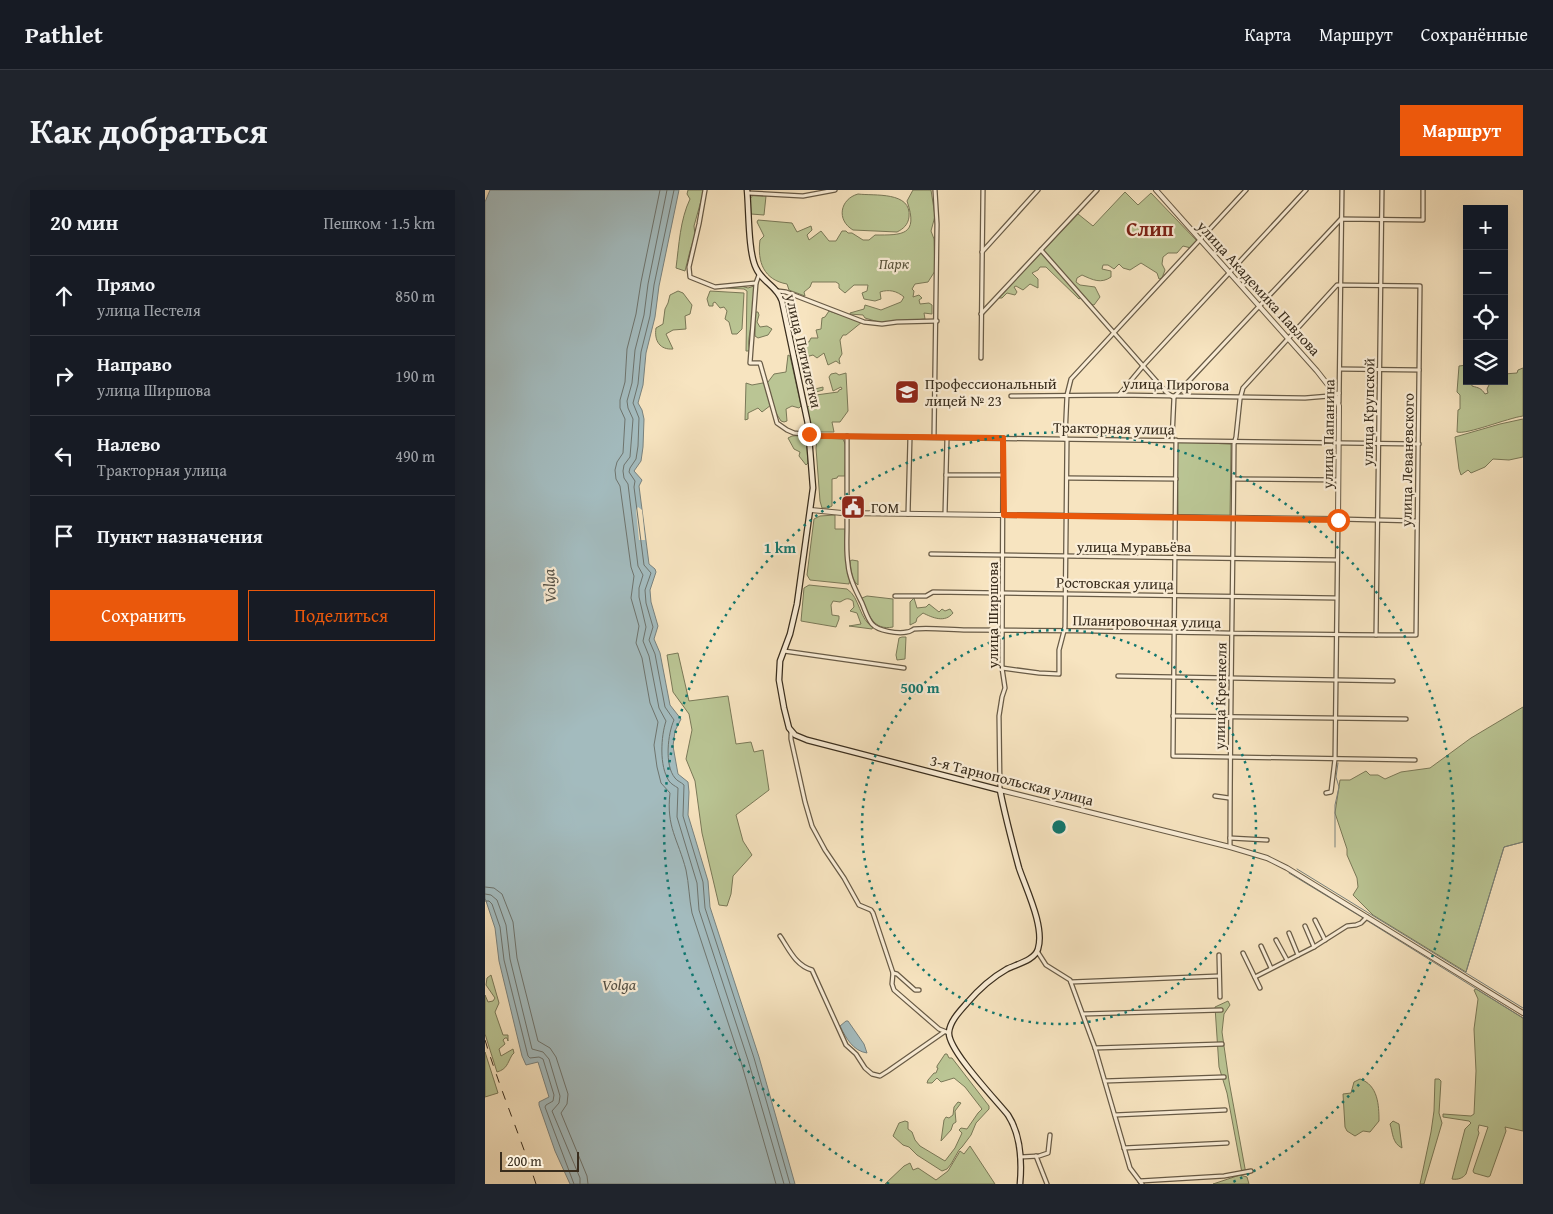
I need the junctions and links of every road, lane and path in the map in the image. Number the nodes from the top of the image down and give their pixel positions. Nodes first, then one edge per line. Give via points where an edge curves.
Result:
1 (705, 190) edge
2 (835, 190) edge
3 (935, 190) edge
4 (983, 190) edge
5 (1039, 190) edge
6 (1097, 190) edge
7 (1156, 190) edge
8 (1246, 190) edge
9 (1306, 190) edge
10 (1342, 190) edge
11 (1382, 190) edge
12 (1423, 190) edge
13 (747, 192) edge
14 (1341, 219) junction
15 (1382, 219) junction
16 (1200, 240) junction
17 (1041, 250) junction
18 (982, 252) junction
19 (1230, 272) junction
20 (759, 275) junction
21 (756, 283) junction
22 (1341, 285) junction
23 (1381, 285) junction
24 (778, 291) junction
25 (1259, 305) junction
26 (981, 314) junction
27 (937, 321) junction
28 (1114, 334) junction
29 (1289, 339) junction
30 (981, 358) dead end
31 (1143, 366) junction
32 (1339, 370) junction
33 (1381, 370) junction
34 (1419, 370) junction
35 (1337, 394) junction
36 (1067, 395) junction
37 (1119, 395) junction
38 (1011, 396) dead end
39 (1242, 396) junction
40 (1173, 397) junction
41 (1339, 406) joint
42 (809, 434) junction
43 (847, 436) junction
44 (910, 437) junction
45 (934, 437) junction
46 (947, 438) junction
47 (1003, 438) junction
48 (1066, 438) junction
49 (1174, 440) junction
50 (1235, 441) junction
51 (1339, 442) junction
52 (1379, 443) junction
53 (1419, 444) junction
54 (946, 475) junction
55 (1003, 475) junction
56 (1067, 478) junction
57 (1176, 479) junction
58 (1233, 479) junction
59 (1338, 480) junction
60 (811, 510) junction
61 (847, 513) junction
62 (908, 514) junction
63 (945, 514) junction
64 (1004, 515) junction
65 (1067, 516) junction
66 (1175, 518) junction
67 (1233, 519) junction
68 (1338, 520) junction
69 (1378, 520) junction
70 (1417, 520) junction
71 (931, 554) dead end
72 (1004, 555) junction
73 (1066, 557) junction
74 (1175, 557) junction
75 (1232, 558) junction
76 (1337, 560) junction
77 (1003, 593) junction
78 (1066, 594) junction
79 (1174, 595) junction
80 (895, 596) dead end
81 (1233, 596) junction
82 (1336, 598) junction
83 (1003, 630) junction
84 (1064, 631) junction
85 (1174, 633) junction
86 (1232, 633) junction
87 (1336, 635) junction
88 (1376, 635) junction
89 (1416, 635) joint
90 (783, 651) junction
91 (904, 668) dead end
92 (1003, 668) junction
93 (1119, 676) dead end
94 (1174, 676) junction
95 (1231, 677) junction
96 (1335, 680) junction
97 (1393, 681) dead end
98 (1173, 716) junction
99 (1231, 718) junction
100 (1335, 718) junction
101 (1406, 719) dead end
102 (791, 731) junction
103 (1231, 756) junction
104 (1335, 759) junction
105 (1415, 760) dead end
106 (1000, 790) junction
107 (1325, 793) dead end
108 (1215, 796) dead end
109 (1229, 798) junction
110 (1230, 838) junction
111 (1267, 840) dead end
112 (1230, 847) junction
113 (1367, 917) junction
114 (1315, 920) dead end
115 (1305, 926) dead end
116 (1289, 933) dead end
117 (780, 936) dead end
118 (1276, 940) dead end
119 (1325, 940) junction
120 (1261, 946) dead end
121 (1314, 947) junction
122 (1037, 951) junction
123 (1243, 953) dead end
124 (1219, 955) dead end
125 (1298, 955) junction
126 (1287, 960) junction
127 (1271, 968) junction
128 (893, 973) junction
129 (1219, 976) junction
130 (1255, 977) junction
131 (1071, 981) junction
132 (1260, 988) dead end
133 (919, 990) dead end
134 (1220, 997) dead end
135 (1221, 1010) dead end
136 (1523, 1013) edge
137 (1083, 1014) junction
138 (947, 1033) junction
139 (1222, 1044) dead end
140 (1095, 1048) junction
141 (1225, 1077) dead end
142 (1105, 1081) junction
143 (1225, 1110) dead end
144 (1115, 1115) junction
145 (1050, 1135) dead end
146 (1227, 1143) dead end
147 (1124, 1148) junction
148 (1036, 1156) junction
149 (1020, 1157) junction
150 (1251, 1171) dead end
151 (1141, 1183) edge
152 (1021, 1184) edge
153 (1047, 1184) edge

1 - 21 street via 689,267 690,277 719,288
2 - 13 street via 803,196
3 - 27 street
4 - 18 street
5 - 18 street
6 - 17 street
7 - 16 street, улица Академика Павлова
8 - 16 street
9 - 19 street
10 - 14 street, улица Папанина
11 - 15 street, улица Крупской
12 - 15 street via 1423,220
13 - 20 main road via 753,260
14 - 15 street
14 - 22 street, улица Папанина
14 - 25 street
15 - 23 street, улица Крупской
16 - 19 street, улица Академика Павлова
16 - 28 street
17 - 26 street
17 - 28 street
18 - 26 street
19 - 25 street, улица Академика Павлова
19 - 31 street
20 - 21 street
20 - 24 main road, улица Пятилетки
21 - 42 street, Тракторная улица via 750,363 760,363 777,423 794,433
22 - 23 street
22 - 29 street, улица Кренкеля via 1337,285
22 - 32 street, улица Папанина
23 - 33 street, улица Крупской
23 - 34 street, улица Леваневского via 1420,286
24 - 27 street via 864,322
24 - 42 main road, улица Пятилетки
25 - 29 street, улица Академика Павлова
25 - 40 street
26 - 30 street
27 - 45 street
28 - 31 street
28 - 36 street via 1071,379
29 - 35 street, улица Академика Павлова
29 - 39 street, улица Кренкеля via 1251,378 1243,388
31 - 37 street
31 - 40 street
32 - 33 street
32 - 35 street, улица Папанина
33 - 34 street
33 - 52 street, улица Крупской
34 - 53 street, улица Леваневского
35 - 39 street, улица Пирогова via 1305,398
35 - 41 street, улица Академика Павлова
36 - 37 street, улица Пирогова
36 - 38 street, улица Пирогова
36 - 48 street
37 - 40 street, улица Пирогова
39 - 40 street, улица Пирогова
39 - 50 street, улица Кренкеля
40 - 49 street
41 - 51 street, улица Папанина
42 - 43 street, Тракторная улица
42 - 60 main road, улица Пятилетки via 813,482
43 - 44 street, Тракторная улица
43 - 61 street
44 - 45 street, Тракторная улица
44 - 62 street
45 - 46 street, Тракторная улица
46 - 47 street, Тракторная улица
46 - 54 street
47 - 48 street, Тракторная улица
47 - 55 street, улица Ширшова
48 - 49 street, Тракторная улица
48 - 56 street
49 - 50 street, Тракторная улица
49 - 57 street
50 - 51 street, Тракторная улица
50 - 58 street, улица Кренкеля
51 - 52 street, Тракторная улица
51 - 59 street, улица Папанина
52 - 53 street, Тракторная улица
52 - 69 street, улица Крупской
53 - 70 street, улица Леваневского
54 - 55 street
54 - 63 street
55 - 64 street, улица Ширшова
56 - 57 street
56 - 65 street
57 - 66 street
58 - 59 street
58 - 67 street, улица Кренкеля
59 - 68 street, улица Папанина
60 - 61 street
60 - 90 main road, улица Пятилетки via 795,613
61 - 62 street
61 - 83 street, Планировочная улица via 851,578 869,620 878,628 895,632 915,629
62 - 63 street
63 - 64 street
64 - 65 street
64 - 72 street, улица Ширшова
65 - 66 street
65 - 73 street
66 - 67 street
66 - 74 street
67 - 68 street
67 - 75 street, улица Кренкеля
68 - 69 street
68 - 76 street, улица Папанина
69 - 70 street
69 - 88 street, улица Крупской
70 - 89 street, улица Леваневского
71 - 72 street, улица Муравьёва
72 - 73 street, улица Муравьёва
72 - 77 street, улица Ширшова
73 - 74 street, улица Муравьёва
73 - 78 street
74 - 75 street, улица Муравьёва
74 - 79 street
75 - 76 street, улица Муравьёва
75 - 81 street, улица Кренкеля
76 - 82 street, улица Папанина
77 - 78 street, Ростовская улица
77 - 80 street, Ростовская улица via 933,592 926,596
77 - 83 street, улица Ширшова
78 - 79 street, Ростовская улица
78 - 84 street
79 - 81 street, Ростовская улица
79 - 85 street
81 - 82 street, Ростовская улица
81 - 86 street, улица Кренкеля
82 - 87 street, улица Папанина
83 - 84 street, Планировочная улица
83 - 92 street, улица Ширшова
84 - 85 street, Планировочная улица
84 - 92 street via 1059,650 1059,674
85 - 86 street, Планировочная улица
85 - 94 street
86 - 87 street, Планировочная улица
86 - 95 street, улица Кренкеля
87 - 88 street, Планировочная улица
87 - 96 street, улица Папанина
88 - 89 street, Планировочная улица
90 - 91 street
90 - 102 main road, улица Пятилетки via 779,686
92 - 106 street, улица Ширшова via 1005,688 999,716
93 - 94 street
94 - 95 street
94 - 98 street
95 - 96 street
95 - 99 street, улица Кренкеля
96 - 97 street
96 - 100 street, улица Папанина
98 - 99 street
98 - 103 street via 1173,756
99 - 100 street
99 - 103 street, улица Кренкеля
100 - 101 street
100 - 104 street, улица Папанина
102 - 106 main road, 3-я Тарнопольская улица via 807,740
102 - 128 street via 812,826 859,905 871,910
103 - 104 street
103 - 109 street, улица Кренкеля
104 - 105 street
104 - 107 street, улица Папанина via 1331,792
106 - 112 street, 3-я Тарнопольская улица
106 - 122 main road via 1034,911 1039,935
108 - 109 street
109 - 110 street, улица Кренкеля
110 - 111 street
110 - 112 street, улица Кренкеля
112 - 113 street, 3-я Тарнопольская улица via 1276,862
113 - 119 street
113 - 136 street, 3-я Тарнопольская улица
114 - 119 street
115 - 121 street
116 - 125 street
117 - 138 street via 789,953 805,968 812,970 846,1045 872,1074 880,1076
118 - 126 street
119 - 121 street
120 - 127 street
121 - 125 street
122 - 131 street via 1047,966
122 - 138 main road via 1030,959 985,984 958,1014
123 - 130 street
124 - 129 street
125 - 126 street
126 - 127 street
127 - 130 street
128 - 133 street
128 - 138 street via 894,990
129 - 131 street
129 - 134 street
130 - 132 street
131 - 137 street
135 - 137 street
137 - 140 street
138 - 149 main road via 1011,1119
139 - 140 street
140 - 142 street
141 - 142 street
142 - 144 street
143 - 144 street
144 - 147 street
145 - 148 street via 1048,1153
146 - 147 street
147 - 151 street via 1130,1168
148 - 149 street
148 - 153 street
149 - 152 main road
150 - 151 street

